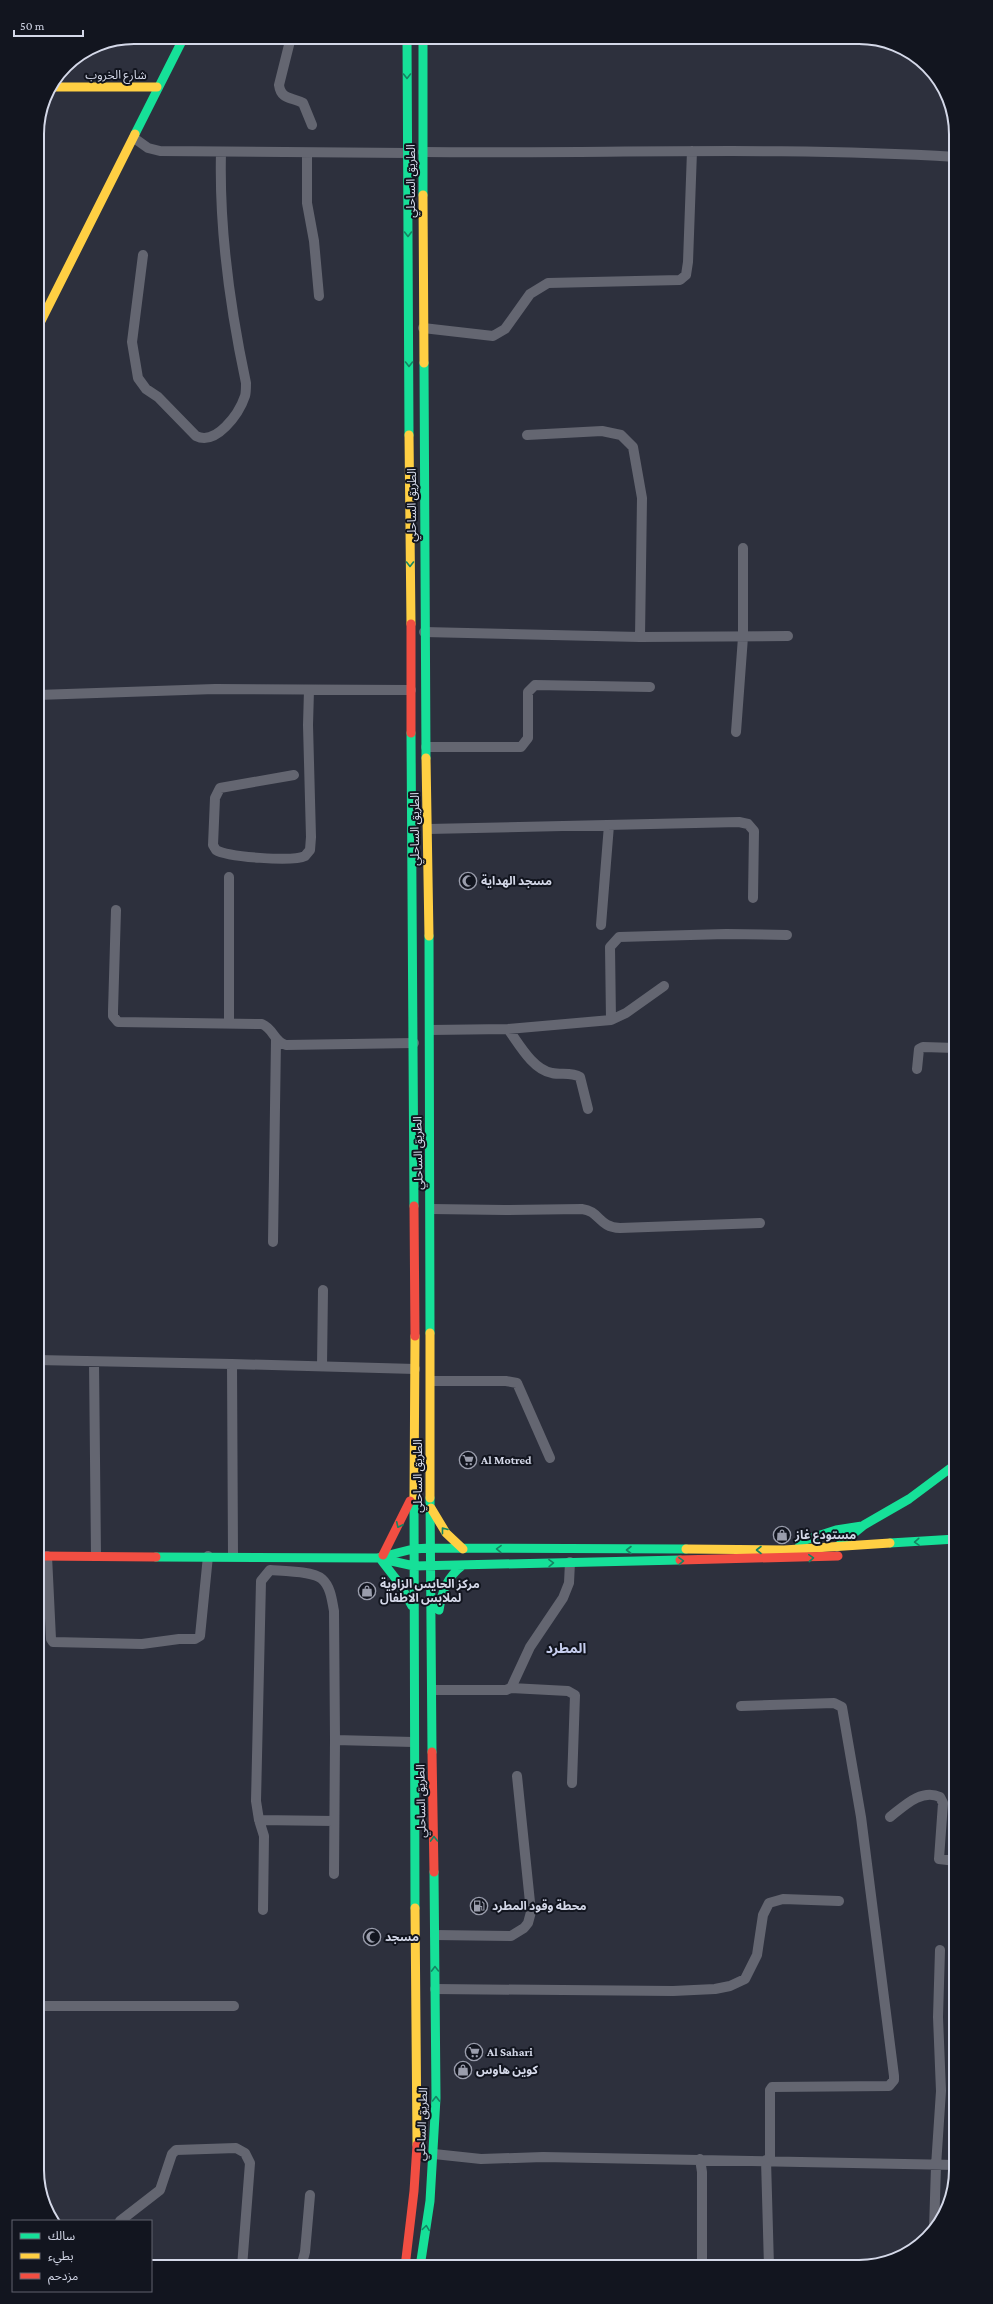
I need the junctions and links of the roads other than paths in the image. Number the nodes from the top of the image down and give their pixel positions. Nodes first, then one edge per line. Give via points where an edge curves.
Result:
1 (180, 44) edge
2 (289, 44) edge
3 (407, 44) edge
4 (423, 44) edge
5 (57, 87) edge
6 (157, 87) junction
7 (312, 125) dead end
8 (134, 138) junction
9 (692, 151) junction
10 (222, 152) junction
11 (423, 152) junction
12 (408, 153) junction
13 (307, 154) junction
14 (949, 157) edge
15 (143, 255) dead end
16 (319, 296) dead end
17 (44, 314) edge
18 (423, 328) junction
19 (527, 435) dead end
20 (744, 548) dead end
21 (424, 632) junction
22 (788, 636) dead end
23 (640, 637) junction
24 (743, 637) junction
25 (650, 687) dead end
26 (309, 690) junction
27 (411, 690) junction
28 (44, 695) edge
29 (736, 732) dead end
30 (426, 747) junction
31 (294, 775) dead end
32 (609, 825) junction
33 (428, 829) junction
34 (228, 877) dead end
35 (753, 898) dead end
36 (116, 910) dead end
37 (601, 926) dead end
38 (788, 935) dead end
39 (664, 986) dead end
40 (611, 1020) junction
41 (229, 1024) junction
42 (508, 1029) junction
43 (430, 1030) junction
44 (276, 1040) junction
45 (414, 1043) junction
46 (949, 1048) edge
47 (917, 1069) dead end
48 (588, 1109) dead end
49 (431, 1209) junction
50 (760, 1223) dead end
51 (273, 1242) dead end
52 (323, 1290) dead end
53 (44, 1360) edge
54 (94, 1362) junction
55 (232, 1364) junction
56 (322, 1366) junction
57 (415, 1369) junction
58 (431, 1381) junction
59 (550, 1458) dead end
60 (949, 1469) edge
61 (413, 1494) junction
62 (430, 1508) junction
63 (864, 1525) junction
64 (949, 1539) edge
65 (838, 1547) junction
66 (430, 1548) junction
67 (463, 1548) junction
68 (413, 1549) junction
69 (949, 1549) edge
70 (784, 1550) junction
71 (918, 1551) dead end
72 (44, 1556) edge
73 (96, 1556) junction
74 (208, 1556) junction
75 (233, 1556) junction
76 (831, 1556) junction
77 (846, 1556) dead end
78 (381, 1558) junction
79 (570, 1562) junction
80 (463, 1565) junction
81 (414, 1566) junction
82 (431, 1566) junction
83 (44, 1574) edge
84 (413, 1608) junction
85 (431, 1630) junction
86 (511, 1688) junction
87 (432, 1690) junction
88 (741, 1706) dead end
89 (335, 1740) junction
90 (413, 1742) junction
91 (517, 1776) dead end
92 (572, 1783) dead end
93 (890, 1817) dead end
94 (259, 1820) junction
95 (334, 1820) junction
96 (949, 1861) edge
97 (334, 1874) dead end
98 (839, 1901) dead end
99 (263, 1910) dead end
100 (435, 1934) junction
101 (940, 1950) dead end
102 (435, 1990) junction
103 (44, 2006) edge
104 (234, 2006) dead end
105 (434, 2154) junction
106 (700, 2159) junction
107 (768, 2160) junction
108 (949, 2165) edge
109 (936, 2166) junction
110 (310, 2195) dead end
111 (934, 2219) edge
112 (121, 2220) edge
113 (243, 2260) edge
114 (303, 2260) edge
115 (406, 2260) edge
116 (421, 2260) edge
117 (702, 2260) edge
118 (769, 2260) edge

1 - 6 main road
2 - 7 street via 278,86 280,93 285,97 303,103
3 -> 12 main road, الطريق الساحلي
4 - 11 main road, الطريق الساحلي
5 - 6 main road, شارع الخروب
6 - 8 main road
8 - 10 street via 155,150
8 - 17 main road
9 - 11 street
9 - 14 street via 822,150
9 - 18 street via 688,262 686,275 680,280 548,283 530,294 505,329 493,336
10 - 13 street
10 - 15 street via 222,213 231,305 246,383 245,396 224,428 212,438 203,439 196,436 158,397 146,389 138,378 132,342
11 - 18 main road, الطريق الساحلي
12 - 13 street
12 -> 27 main road, الطريق الساحلي
13 - 16 street via 307,203 314,241
18 - 21 main road, الطريق الساحلي
19 - 23 street via 602,431 620,435 633,447 642,498
20 - 24 street
21 - 23 street
21 - 30 main road, الطريق الساحلي
22 - 24 street
23 - 24 street
24 - 29 street
25 - 30 street via 535,685 528,692 528,738 521,747
26 - 27 street
26 - 28 street via 215,689
26 - 31 street via 310,850 305,856 289,859 227,854 216,850 213,845 215,798 220,788
27 - 45 main road, الطريق الساحلي
30 - 33 main road, الطريق الساحلي
32 - 33 street
32 - 35 street via 739,822 748,824 754,831
32 - 37 street
33 - 43 main road, الطريق الساحلي
34 - 41 street
36 - 41 street via 113,1011 115,1019 123,1024
38 - 40 street via 619,937 610,947
39 - 40 street via 626,1013
40 - 42 street
41 - 44 street via 262,1024 271,1030
42 - 43 street
42 - 48 street via 541,1069 552,1073 576,1075 580,1078
43 - 49 main road, الطريق الساحلي
44 - 45 street via 286,1045
44 - 51 street
45 - 57 main road, الطريق الساحلي
46 - 47 street via 922,1047 917,1054
49 - 50 street via 582,1209 589,1210 607,1226 620,1228
49 - 58 main road, الطريق الساحلي
52 - 56 street
53 - 54 street
54 - 55 street
54 - 73 street
55 - 56 street
55 - 75 street
56 - 57 street
57 - 61 main road, الطريق الساحلي
58 - 59 street via 517,1383
58 - 62 main road, الطريق الساحلي
60 - 63 main road via 909,1499
61 - 68 main road, الطريق الساحلي
61 -> 78 main road
62 - 66 main road, الطريق الساحلي
67 -> 62 main road via 446,1533
63 - 65 main road
63 - 70 main road via 836,1530 812,1540 795,1543
64 -> 65 main road
65 - 70 main road
65 - 76 main road
66 - 67 main road
66 - 68 main road
66 - 82 main road, الطريق الساحلي
70 -> 67 main road
68 - 78 main road
68 - 81 main road, الطريق الساحلي
69 - 71 main road
72 - 73 main road
73 - 74 main road
74 - 75 main road
74 - 83 street via 200,1636 195,1639 130,1644 60,1643 51,1639
75 - 78 main road
76 - 77 main road
79 -> 76 main road
78 - 81 main road
78 - 84 main road via 399,1582
80 -> 79 main road
79 - 86 street via 564,1598 530,1647
80 - 82 main road
80 - 85 main road via 448,1578 442,1590 436,1621
81 - 82 main road
81 - 84 main road, الطريق الساحلي
82 - 85 main road, الطريق الساحلي
84 - 90 main road, الطريق الساحلي
85 - 87 main road, الطريق الساحلي
86 - 87 street
86 - 92 street via 568,1691 575,1695
100 -> 87 main road, الطريق الساحلي
88 - 107 street via 834,1703 842,1707 862,1824 894,2076 890,2086 772,2087
89 - 90 street
89 - 94 street via 335,1647 331,1593 322,1579 306,1574 270,1570 261,1581 256,1802
89 - 95 street
90 - 115 main road, الطريق الساحلي via 417,2139
91 - 100 street via 529,1879 531,1912 528,1923 521,1931 511,1936
93 - 96 street via 912,1799 930,1795 940,1797 943,1802 939,1859
94 - 95 street
94 - 99 street via 264,1836
95 - 97 street
98 - 102 street via 783,1899 768,1903 763,1914 757,1955 745,1979 730,1986 673,1991
102 -> 100 main road, الطريق الساحلي
101 - 109 street via 938,2017 941,2091
105 -> 102 main road, الطريق الساحلي
103 - 104 street
105 - 106 street via 481,2159
116 -> 105 main road, الطريق الساحلي
106 - 107 street
106 - 117 street
107 - 109 street
107 - 118 street
108 - 109 street
109 - 111 street
110 - 114 street
112 - 113 street via 160,2190 172,2154 176,2150 236,2148 245,2153 250,2163

